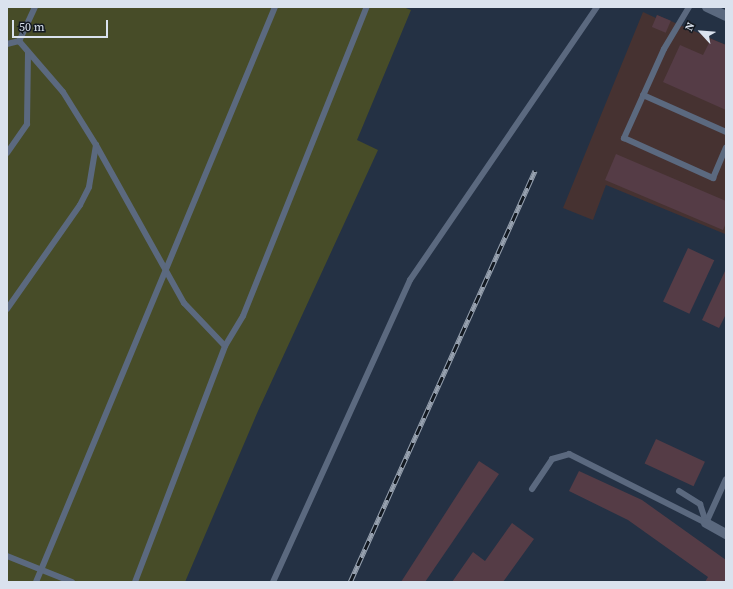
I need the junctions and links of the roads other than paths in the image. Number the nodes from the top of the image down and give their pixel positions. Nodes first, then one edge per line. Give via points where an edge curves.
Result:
1 (34, 7) edge
2 (275, 7) edge
3 (597, 7) edge
4 (689, 7) edge
5 (707, 7) edge
6 (366, 8) dead end
7 (726, 16) edge
8 (19, 41) junction
9 (7, 44) edge
10 (28, 52) junction
11 (643, 95) junction
12 (726, 132) edge
13 (96, 145) junction
14 (726, 148) edge
15 (7, 153) edge
16 (166, 273) junction
17 (7, 309) edge
18 (225, 346) junction
19 (726, 479) edge
20 (532, 489) dead end
21 (679, 490) dead end
22 (706, 523) junction
23 (726, 534) edge
24 (7, 556) edge
25 (42, 570) junction
26 (36, 582) edge
27 (72, 582) edge
28 (135, 582) edge
29 (273, 582) edge

1 - 8 lane
2 - 16 lane
3 - 29 lane via 410,280
4 - 11 lane via 664,49
5 - 7 street
6 - 18 lane via 243,316
8 - 9 lane
8 - 10 lane
10 - 13 lane via 63,92
10 - 15 lane via 27,124
11 - 12 lane
11 - 14 lane via 624,138 713,178
13 - 16 lane
13 - 17 lane via 89,187 80,205
16 - 18 lane via 184,303
16 - 25 lane
18 - 28 lane
19 - 22 lane
20 - 22 lane via 552,459 569,454
21 - 22 lane via 700,504
22 - 23 street
24 - 25 lane
25 - 26 lane
25 - 27 lane

